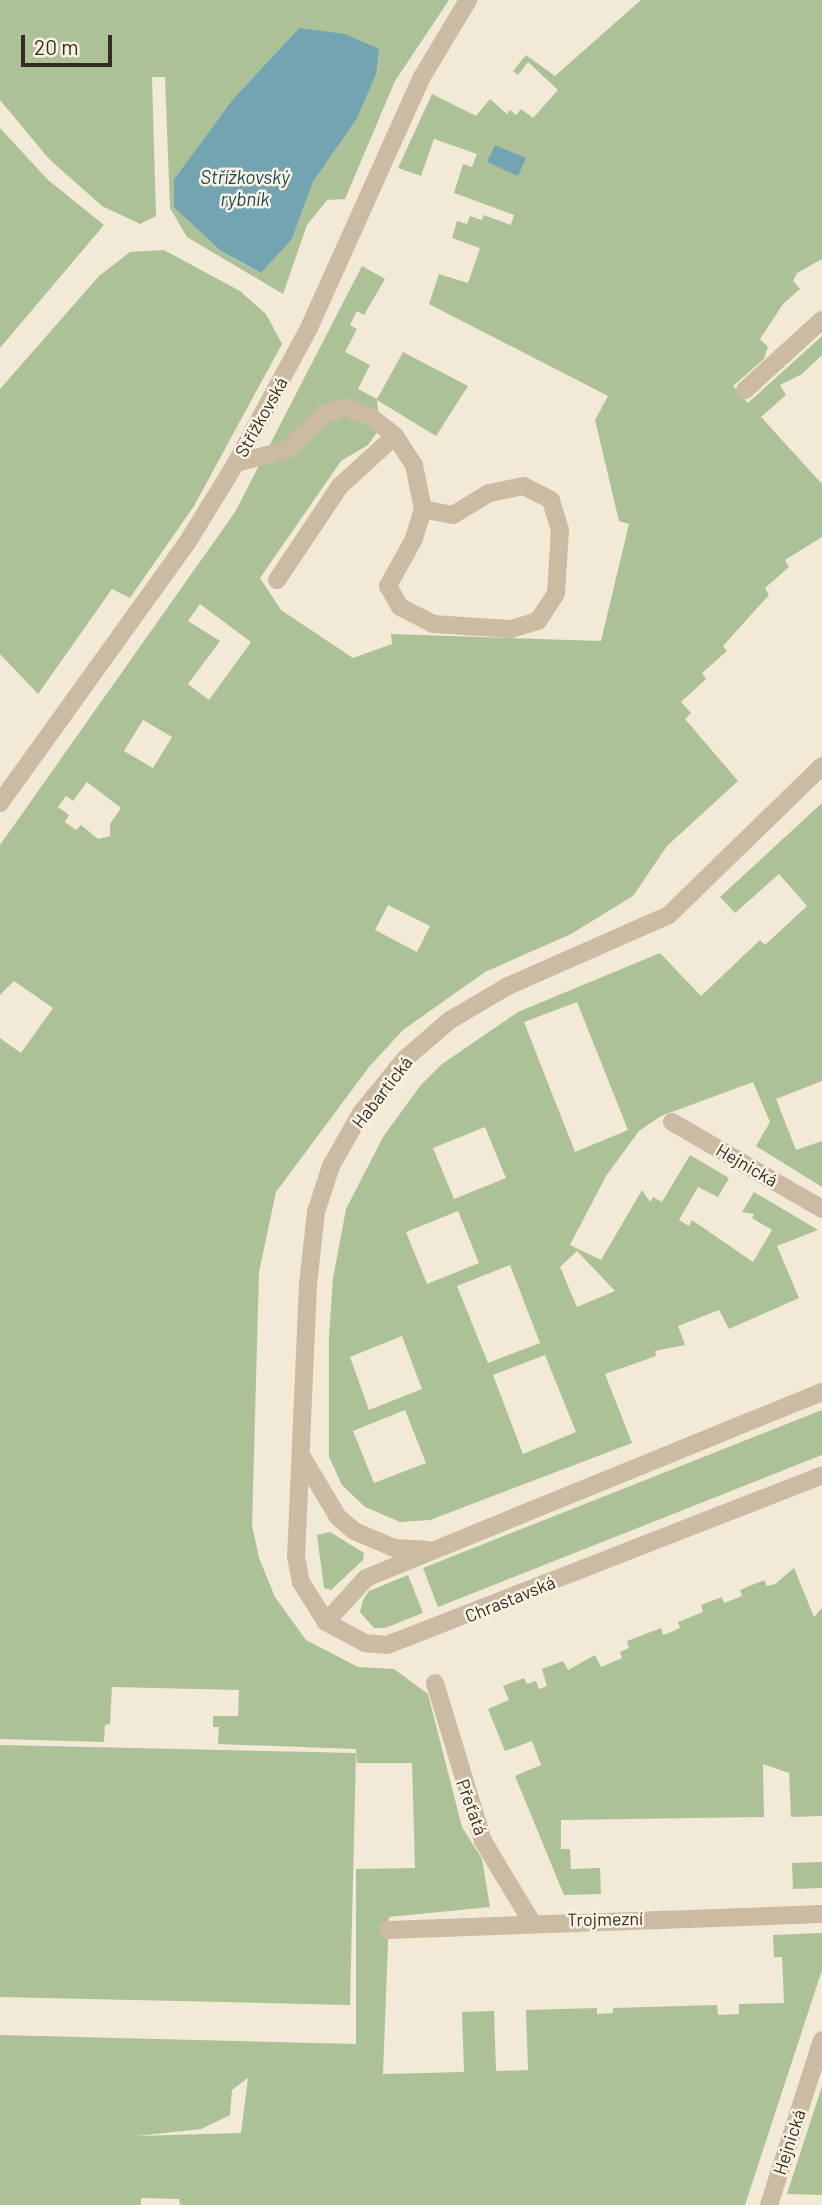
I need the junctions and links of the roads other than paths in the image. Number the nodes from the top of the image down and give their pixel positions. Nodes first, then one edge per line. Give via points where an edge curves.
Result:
1 (468, 0) edge
2 (822, 320) edge
3 (745, 390) dead end
4 (395, 436) junction
5 (236, 463) junction
6 (423, 509) junction
7 (276, 580) dead end
8 (822, 766) edge
9 (0, 803) edge
10 (672, 1122) dead end
11 (822, 1209) edge
12 (822, 1392) edge
13 (301, 1455) junction
14 (822, 1475) edge
15 (438, 1549) junction
16 (326, 1622) junction
17 (435, 1683) dead end
18 (822, 1914) edge
19 (531, 1921) junction
20 (388, 1930) dead end
21 (822, 2040) edge
22 (769, 2205) edge

1 - 5 street, Střížkovská via 422,77 309,328
2 - 3 street
4 - 5 street via 371,417 346,407 324,414 287,450
4 - 6 street via 414,465
4 - 7 street via 340,486
5 - 9 street, Střížkovská via 187,543
6 - 6 street via 414,539 388,586 400,607 433,624 511,629 538,621 556,593 560,530 551,500 523,486 489,493 453,515
8 - 13 street, Habartická via 669,915 508,986 450,1020 405,1059 361,1113 331,1166 316,1212 307,1284
10 - 11 street, Hejnická
12 - 15 street
13 - 15 street via 338,1517 354,1531 394,1548
13 - 16 street, Habartická via 296,1557 301,1581
14 - 16 street, Chrastavská via 404,1642 365,1643
15 - 16 street via 366,1578
17 - 19 street, Přeťatá via 483,1841
18 - 19 street, Trojmezní
19 - 20 street, Trojmezní
21 - 22 street, Hejnická

